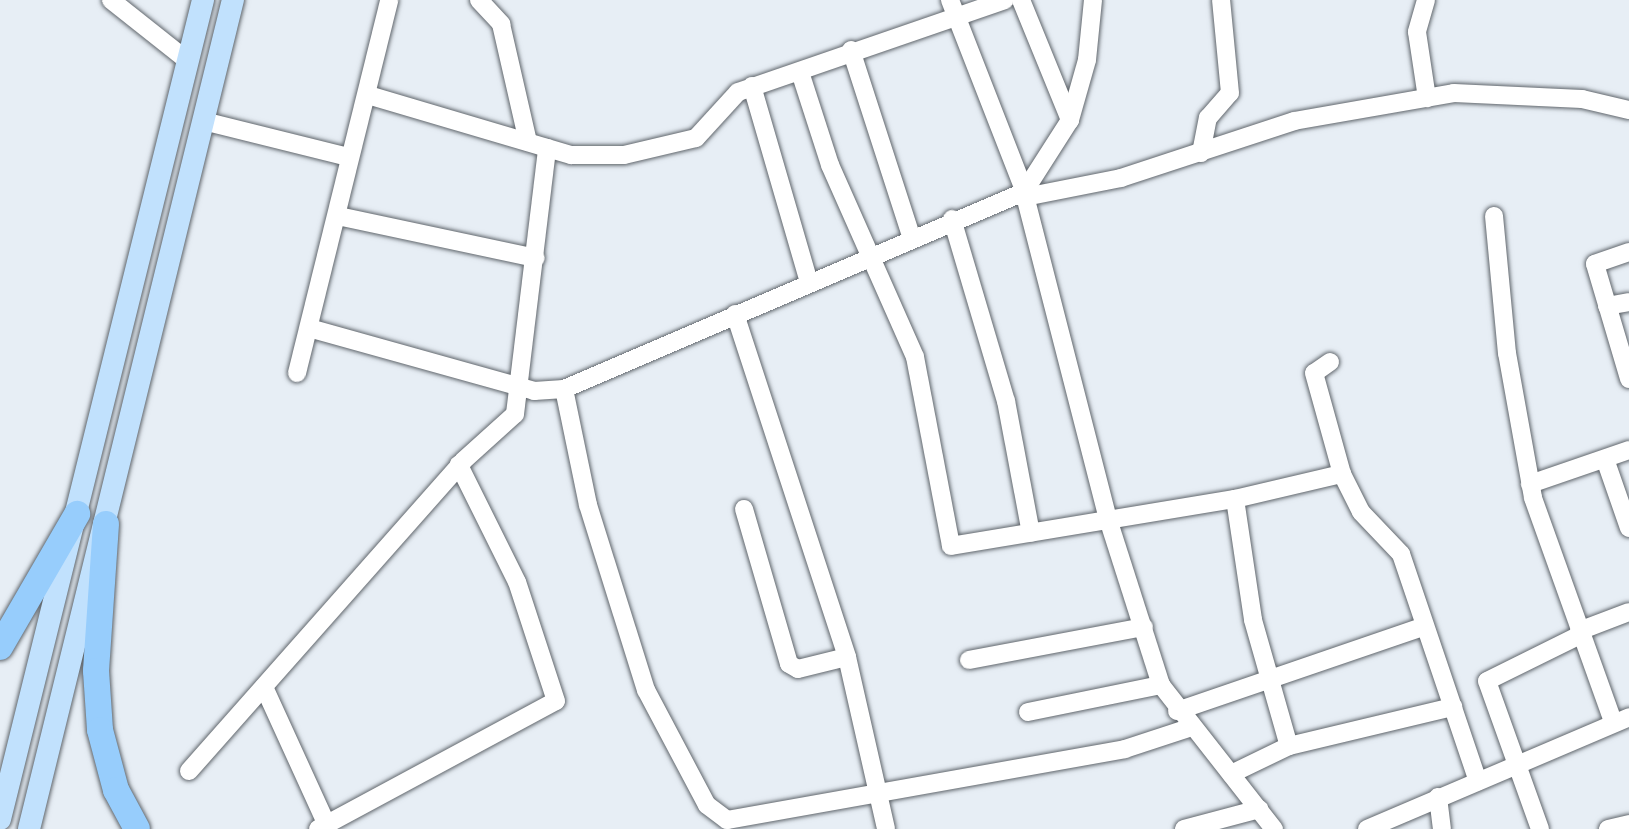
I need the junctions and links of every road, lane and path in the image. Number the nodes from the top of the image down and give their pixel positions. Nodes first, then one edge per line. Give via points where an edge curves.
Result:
1 (111, 0) edge
2 (203, 0) edge
3 (233, 0) edge
4 (389, 0) edge
5 (1005, 0) edge
6 (1021, 0) edge
7 (1093, 0) edge
8 (1221, 0) edge
9 (1426, 0) edge
10 (487, 3) edge
11 (952, 9) edge
12 (851, 50) junction
13 (188, 61) junction
14 (800, 72) junction
15 (752, 86) junction
16 (368, 95) junction
17 (1427, 98) junction
18 (1629, 110) edge
19 (1070, 120) junction
20 (203, 121) junction
21 (528, 142) junction
22 (547, 148) junction
23 (1201, 153) junction
24 (349, 157) junction
25 (1024, 192) junction
26 (338, 216) junction
27 (1494, 216) dead end
28 (952, 219) junction
29 (911, 236) junction
30 (1629, 252) edge
31 (871, 253) junction
32 (536, 258) junction
33 (809, 282) junction
34 (1629, 302) edge
35 (1607, 306) junction
36 (735, 314) junction
37 (309, 328) junction
38 (1330, 362) dead end
39 (297, 373) dead end
40 (1629, 379) edge
41 (523, 387) junction
42 (564, 389) junction
43 (1629, 450) edge
44 (1605, 459) junction
45 (459, 465) junction
46 (1342, 474) junction
47 (1530, 484) junction
48 (1235, 499) junction
49 (744, 509) dead end
50 (77, 514) junction
51 (1108, 519) junction
52 (106, 524) junction
53 (1629, 528) edge
54 (1031, 533) junction
55 (1629, 612) edge
56 (1425, 626) junction
57 (1144, 627) junction
58 (1579, 633) junction
59 (0, 647) edge
60 (847, 657) junction
61 (969, 660) dead end
62 (1267, 679) junction
63 (1161, 685) junction
64 (264, 687) junction
65 (1453, 707) junction
66 (1177, 711) junction
67 (1028, 712) dead end
68 (1621, 719) edge
69 (1189, 728) junction
70 (1289, 746) junction
71 (1515, 765) junction
72 (189, 771) dead end
73 (1231, 774) junction
74 (1478, 781) junction
75 (878, 790) junction
76 (1438, 797) junction
77 (1259, 809) junction
78 (0, 819) edge
79 (1629, 824) edge
80 (322, 826) edge
81 (29, 829) edge
82 (137, 829) edge
83 (886, 829) edge
84 (1184, 829) edge
85 (1274, 829) edge
86 (1367, 829) edge
87 (1442, 829) edge
88 (1540, 829) edge
89 (1608, 829) edge

1 - 13 street
2 - 13 main road
3 - 20 main road
4 - 16 street
5 - 11 street
6 - 19 street
7 - 19 street via 1087,60
8 - 23 street via 1230,93 1208,118
9 - 17 street via 1417,32
10 - 21 street via 501,24
11 - 12 street
11 - 25 street
12 - 14 street
12 - 29 street
13 - 50 main road
14 - 15 street
14 - 31 street via 830,165
15 - 22 street via 727,100 703,132 682,145 624,155 571,155
15 - 33 street
16 - 21 street
16 - 24 street
17 - 18 street via 1454,93 1582,99
17 - 23 street via 1294,121
19 - 25 street
20 - 24 street
20 - 52 main road
21 - 22 street
22 - 32 street
23 - 25 street
24 - 26 street
25 - 28 street
25 - 51 street
26 - 32 street
26 - 37 street
27 - 47 street via 1507,353
28 - 29 street
28 - 54 street via 1003,388
29 - 31 street
30 - 35 street via 1596,261
31 - 33 street
31 - 54 street via 915,357 951,546
32 - 41 street
33 - 36 street
34 - 35 street
35 - 40 street
36 - 42 street
36 - 60 street
37 - 39 street
37 - 41 street
38 - 46 street via 1314,373
41 - 42 street
41 - 45 street via 515,414
42 - 75 street via 588,505 646,690 707,805 736,822
43 - 44 street
44 - 47 street
44 - 53 street
45 - 64 street
45 - 80 street via 517,582 556,701
46 - 48 street
46 - 56 street via 1361,512 1401,554
47 - 58 street
48 - 51 street
48 - 62 street
49 - 60 street via 789,664 798,669
50 - 59 highway
50 - 78 main road
51 - 54 street
51 - 57 street
52 - 81 main road
52 - 82 highway via 97,657 100,730 116,790
55 - 58 street
56 - 62 street
56 - 65 street
57 - 61 street
57 - 63 street
58 - 68 street
58 - 71 street via 1487,681
60 - 75 street
62 - 66 street
62 - 70 street
63 - 66 street
63 - 67 street
64 - 72 street
64 - 80 street
65 - 70 street
65 - 74 street
66 - 69 street
68 - 71 street
69 - 73 street
69 - 75 street via 1125,749
70 - 73 street
71 - 74 street
71 - 88 street
73 - 77 street
74 - 76 street
75 - 83 street
76 - 86 street
76 - 87 street
77 - 84 street
77 - 85 street
79 - 89 street

